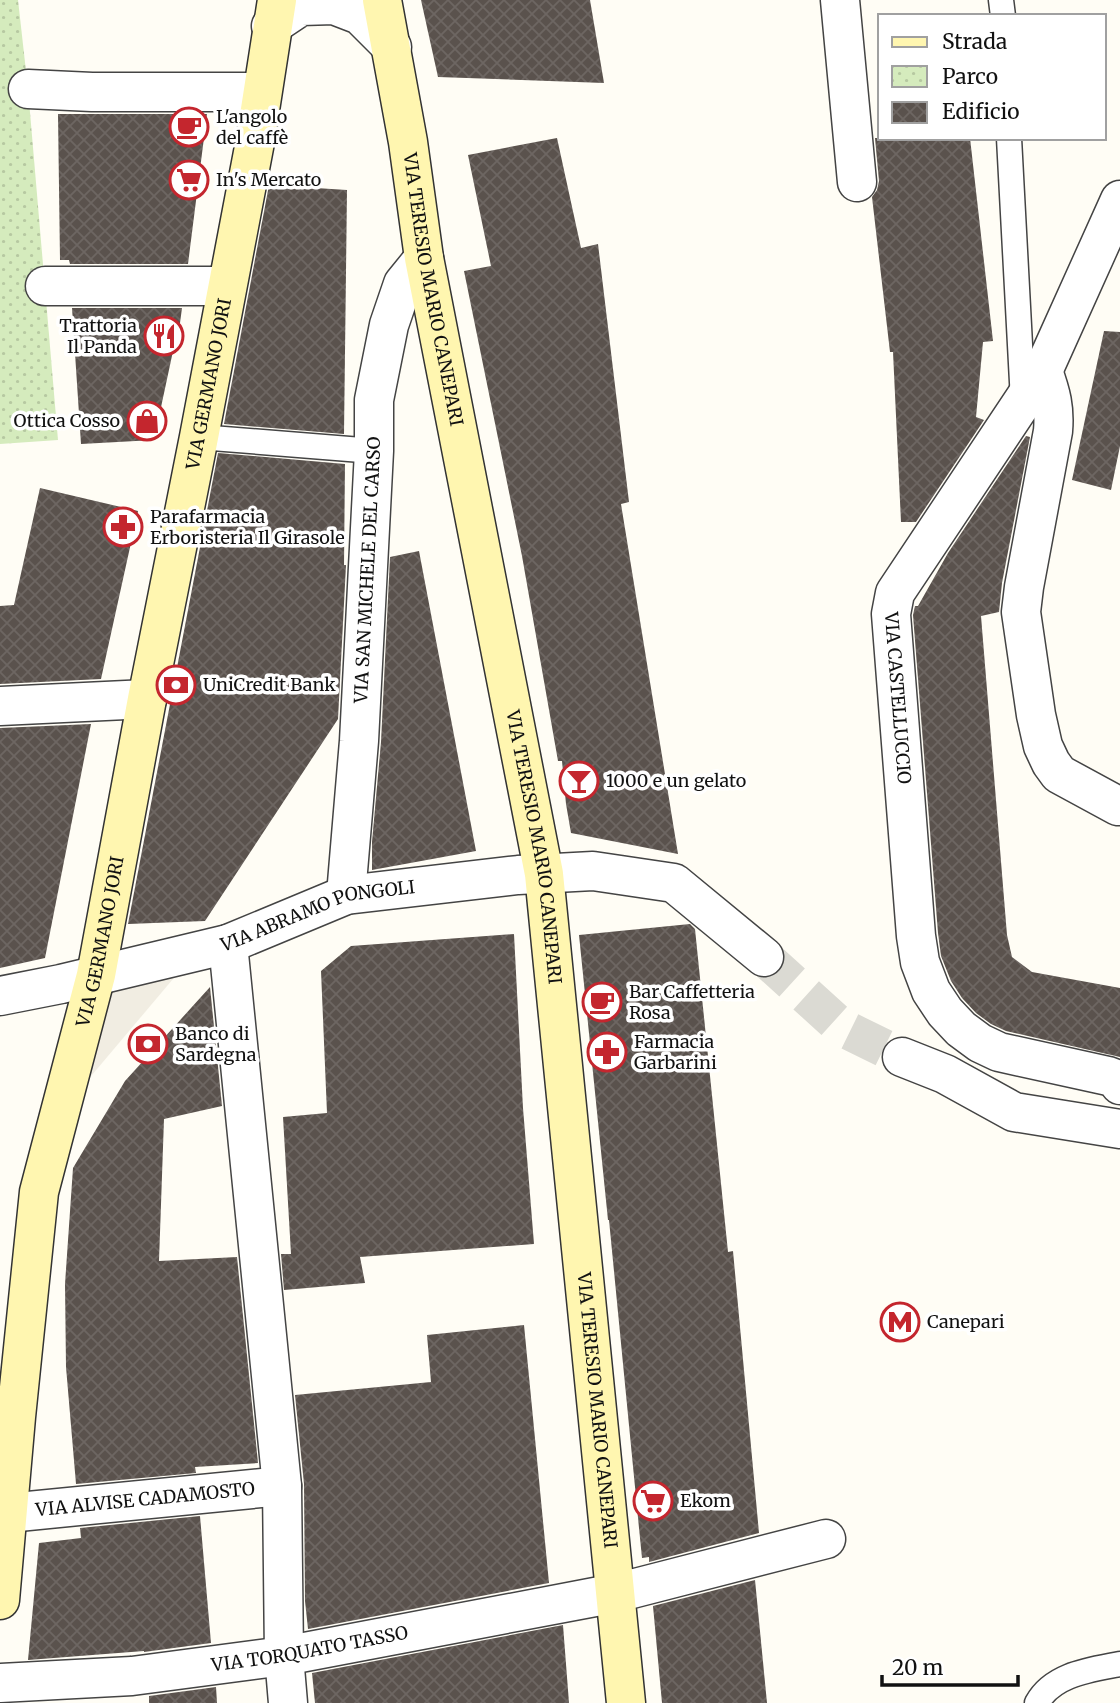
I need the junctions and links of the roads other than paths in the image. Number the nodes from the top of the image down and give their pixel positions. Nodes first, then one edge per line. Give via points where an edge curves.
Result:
1 (382, 0) edge
2 (840, 0) edge
3 (274, 13) edge
4 (392, 47) junction
5 (28, 89) dead end
6 (262, 92) junction
7 (1009, 140) edge
8 (857, 182) dead end
9 (1120, 200) edge
10 (424, 258) junction
11 (44, 286) dead end
12 (227, 286) junction
13 (1033, 386) junction
14 (199, 437) junction
15 (374, 451) junction
16 (147, 699) junction
17 (0, 706) edge
18 (1118, 806) edge
19 (544, 874) junction
20 (346, 895) junction
21 (228, 944) junction
22 (764, 957) tunnel mouth
23 (96, 975) junction
24 (0, 996) edge
25 (902, 1057) tunnel mouth
26 (1120, 1085) edge
27 (1120, 1129) edge
28 (11, 1353) edge
29 (282, 1486) junction
30 (8, 1513) junction
31 (826, 1539) dead end
32 (616, 1593) junction
33 (0, 1600) edge
34 (284, 1656) junction
35 (1120, 1664) edge
36 (0, 1683) edge
37 (133, 1689) edge
38 (288, 1703) edge
39 (626, 1703) edge
40 (1037, 1703) edge

1 - 4 main road, VIA TERESIO MARIO CANEPARI
2 - 8 street
3 - 4 street via 334,5 360,15
3 - 6 main road, VIA GERMANO JORI
4 - 10 main road, VIA TERESIO MARIO CANEPARI
5 - 6 street
6 - 12 main road, VIA GERMANO JORI
7 - 13 lane
9 - 13 street, VIA CASTELLUCCIO
10 - 15 street, VIA SAN MICHELE DEL CARSO via 403,284 388,325 374,400
10 - 19 main road, VIA TERESIO MARIO CANEPARI
11 - 12 street, VIA GERMANO JORI
12 - 14 main road, VIA GERMANO JORI
13 - 18 street via 1052,394 1055,413 1021,612 1036,715 1043,746 1059,774
13 - 26 street, VIA CASTELLUCCIO via 894,593 891,614 916,936 931,991 961,1029 980,1043 999,1052 1108,1076
14 - 15 lane
14 - 16 main road, VIA GERMANO JORI
15 - 20 street, VIA SAN MICHELE DEL CARSO
16 - 17 street
16 - 23 main road, VIA GERMANO JORI
19 - 20 street, VIA ABRAMO PONGOLI
19 - 22 street, VIA ABRAMO PONGOLI via 593,871 674,883
19 - 32 main road, VIA TERESIO MARIO CANEPARI
20 - 21 street, VIA ABRAMO PONGOLI
21 - 23 street, VIA ABRAMO PONGOLI
21 - 29 street
23 - 24 street, VIA ABRAMO PONGOLI
23 - 28 main road, VIA GERMANO JORI via 39,1192
25 - 27 street via 945,1074 1014,1112
28 - 30 main road, VIA GERMANO JORI
29 - 30 street, VIA ALVISE CADAMOSTO
29 - 34 street
30 - 33 main road, VIA GERMANO JORI
31 - 32 street, VIA TORQUATO TASSO
32 - 34 street, VIA TORQUATO TASSO
32 - 39 main road, VIA TERESIO MARIO CANEPARI
34 - 37 street, VIA TORQUATO TASSO
34 - 38 street
35 - 40 lane via 1072,1674 1042,1693
36 - 37 street, VIA TORQUATO TASSO

